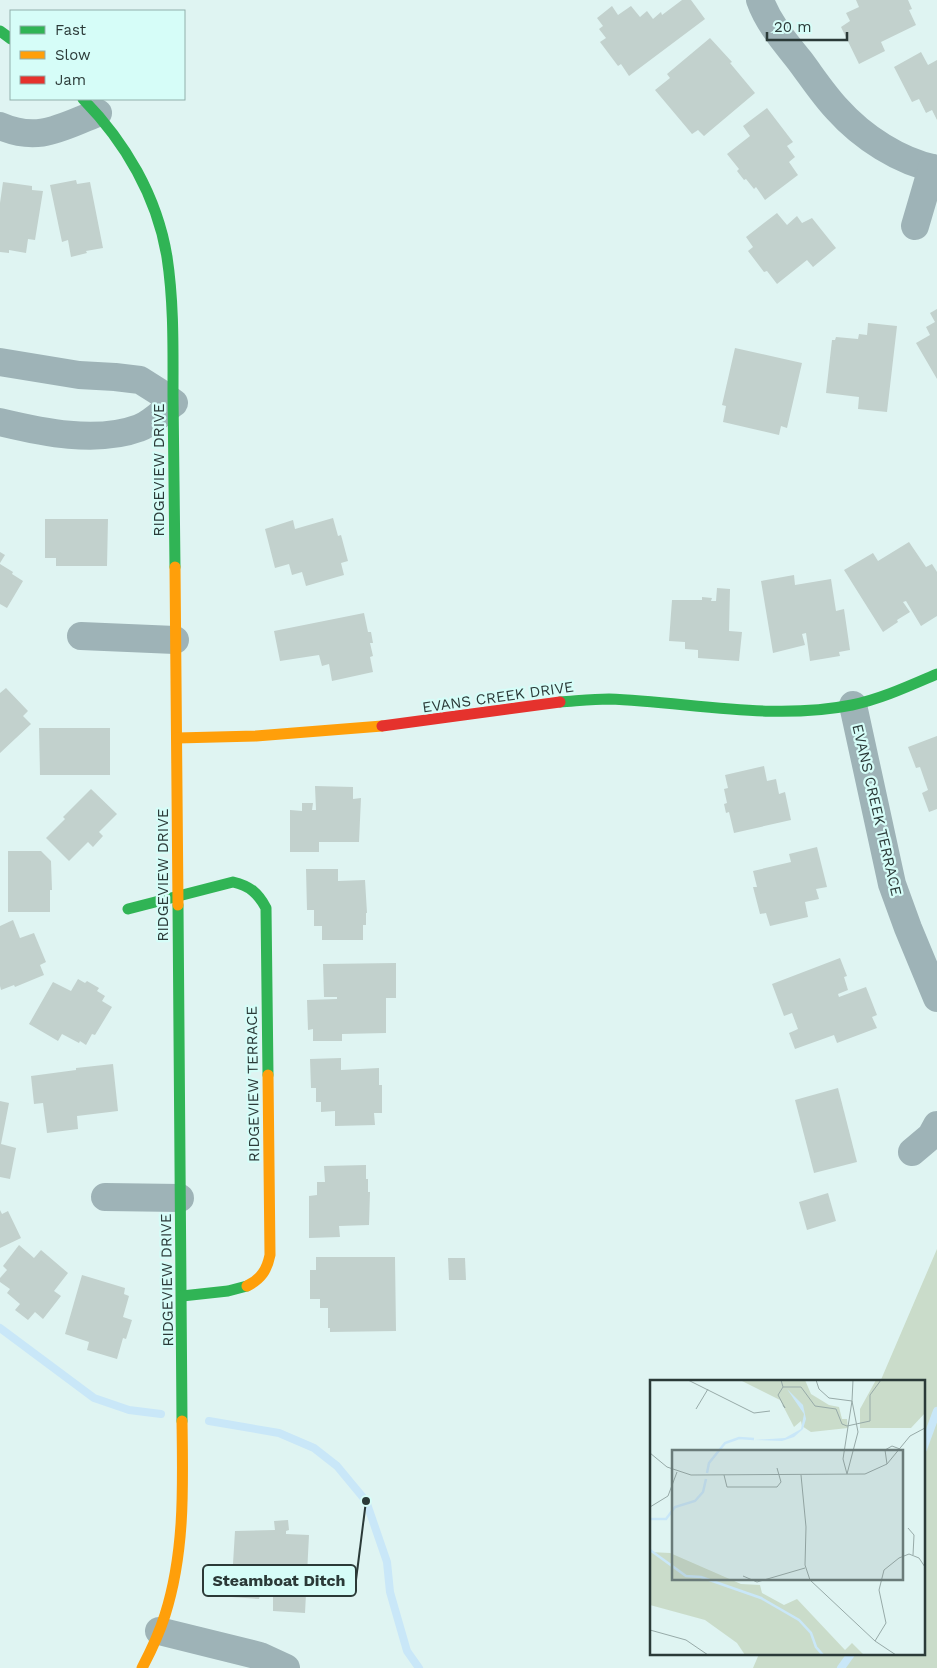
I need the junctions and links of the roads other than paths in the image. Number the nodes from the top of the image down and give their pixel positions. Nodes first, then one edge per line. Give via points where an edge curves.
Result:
1 (760, 0) edge
2 (90, 106) edge
3 (0, 126) edge
4 (934, 169) edge
5 (915, 226) dead end
6 (0, 362) edge
7 (174, 403) junction
8 (0, 422) edge
9 (81, 636) dead end
10 (175, 640) junction
11 (937, 674) edge
12 (853, 705) junction
13 (177, 738) junction
14 (178, 897) junction
15 (128, 909) dead end
16 (937, 998) edge
17 (937, 1125) edge
18 (912, 1152) dead end
19 (105, 1197) dead end
20 (180, 1198) junction
21 (182, 1296) junction
22 (160, 1631) junction
23 (142, 1668) edge
24 (286, 1668) edge

1 - 4 street via 776,31 837,109 866,136 898,155
2 - 3 street via 39,134 19,133
2 - 7 street, RIDGEVIEW DRIVE via 119,142 156,214 168,271
4 - 5 street
6 - 7 street via 79,375 140,380
7 - 8 street via 140,428 119,433 61,434
7 - 10 street, RIDGEVIEW DRIVE
9 - 10 street
10 - 13 street, RIDGEVIEW DRIVE
11 - 12 street, EVANS CREEK DRIVE via 899,691
12 - 13 street, EVANS CREEK DRIVE via 782,712 608,700 555,702 387,726 256,736
12 - 16 street, EVANS CREEK TERRACE via 892,884
13 - 14 street, RIDGEVIEW DRIVE
14 - 15 street, RIDGEVIEW TERRACE
14 - 20 street, RIDGEVIEW DRIVE
14 - 21 street, RIDGEVIEW TERRACE via 233,882 247,885 260,895 266,908 270,1255 267,1269 258,1281 245,1288
17 - 18 street via 931,1136
19 - 20 street
20 - 21 street, RIDGEVIEW DRIVE
21 - 22 street, RIDGEVIEW DRIVE via 181,1535
22 - 23 street, RIDGEVIEW DRIVE
22 - 24 street via 260,1656

